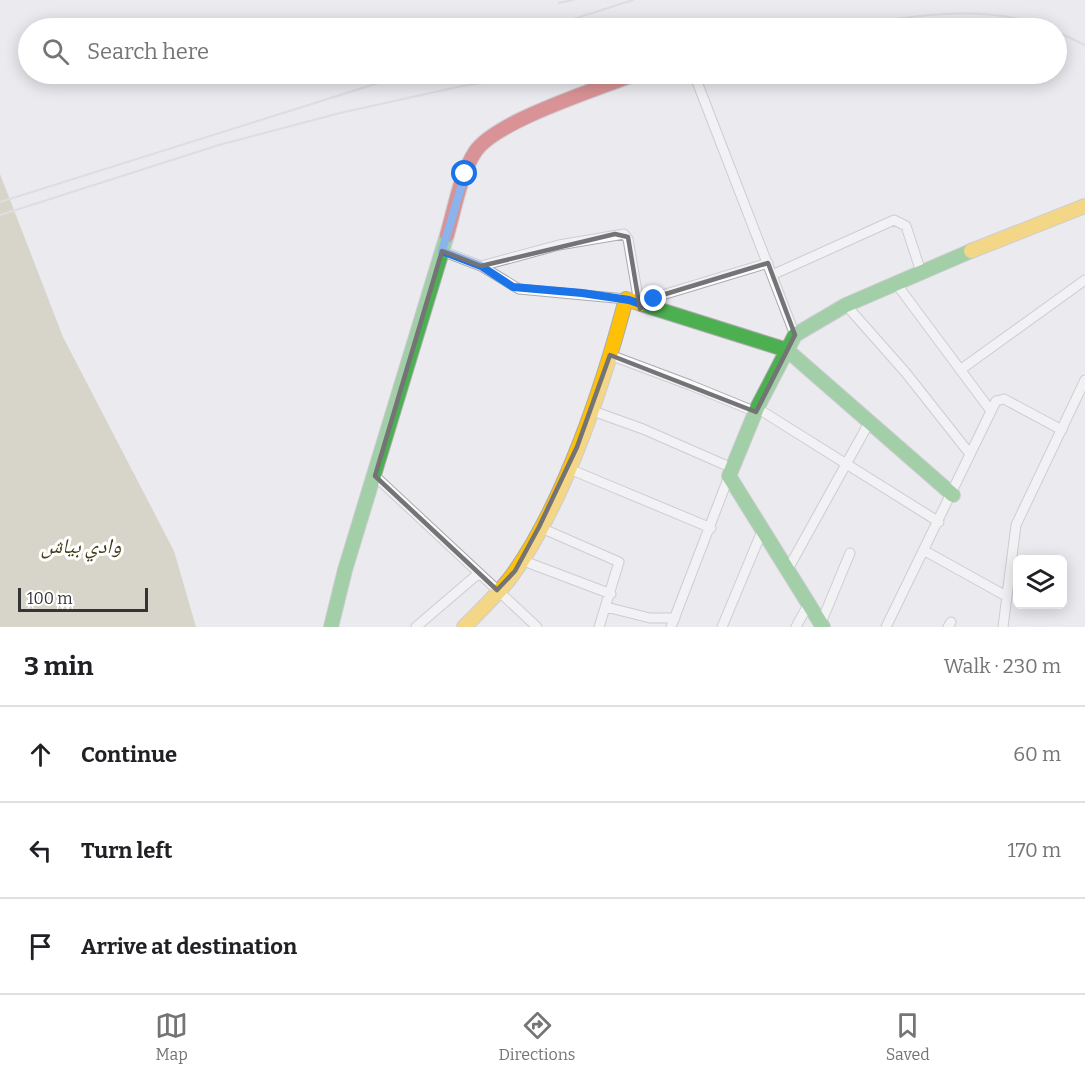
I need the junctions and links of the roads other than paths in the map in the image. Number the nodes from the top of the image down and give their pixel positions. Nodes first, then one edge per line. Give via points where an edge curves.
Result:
1 (611, 84) edge
2 (698, 84) edge
3 (1085, 206) edge
4 (442, 251) junction
5 (768, 263) junction
6 (481, 266) junction
7 (921, 272) junction
8 (772, 275) junction
9 (1085, 280) edge
10 (895, 282) junction
11 (638, 303) junction
12 (846, 305) junction
13 (795, 335) junction
14 (787, 350) junction
15 (610, 355) junction
16 (960, 370) junction
17 (1085, 380) edge
18 (590, 410) junction
19 (756, 410) junction
20 (991, 411) junction
21 (870, 421) junction
22 (1062, 430) junction
23 (970, 454) junction
24 (846, 465) junction
25 (567, 468) junction
26 (731, 472) junction
27 (375, 476) junction
28 (952, 495) junction
29 (939, 522) junction
30 (539, 527) junction
31 (711, 528) junction
32 (762, 531) junction
33 (925, 551) junction
34 (850, 553) dead end
35 (521, 560) junction
36 (788, 568) junction
37 (480, 573) junction
38 (497, 590) junction
39 (611, 594) junction
40 (1006, 596) junction
41 (809, 603) junction
42 (606, 607) junction
43 (673, 622) edge
44 (822, 625) edge
45 (331, 627) edge
46 (416, 627) edge
47 (464, 627) edge
48 (537, 627) edge
49 (599, 627) edge
50 (722, 627) edge
51 (796, 627) edge
52 (886, 627) edge
53 (1003, 627) edge

1 - 4 street via 504,128 483,144 470,161
2 - 5 street
3 - 7 street
4 - 6 street
4 - 27 street
5 - 8 street
5 - 11 street
6 - 11 street via 519,289
6 - 11 street via 559,245 624,234 628,238
7 - 8 street via 906,226 894,220
7 - 10 street
8 - 13 street
9 - 16 street
10 - 12 street
10 - 16 street
11 - 14 street
11 - 15 street
12 - 13 street
12 - 23 street
13 - 14 street
14 - 19 street
14 - 21 street
15 - 18 street
15 - 19 street
16 - 20 street
17 - 22 street
18 - 25 street
18 - 26 street via 643,429
19 - 24 street
19 - 26 street
20 - 22 street via 996,401 1003,398
20 - 23 street
21 - 24 street
21 - 28 street
22 - 40 street via 1016,525
23 - 28 street
24 - 29 street
24 - 36 street
25 - 30 street
25 - 31 street
26 - 31 street
26 - 32 street
27 - 37 street
27 - 45 street
28 - 29 street
29 - 33 street
30 - 35 street
30 - 39 street via 618,560 620,566
31 - 43 street
32 - 36 street
32 - 50 street
33 - 40 street
33 - 52 street
34 - 44 street
35 - 38 street
35 - 39 street
36 - 41 street
37 - 38 street
37 - 46 street
38 - 47 street
38 - 48 street
39 - 42 street
40 - 53 street
41 - 44 street
41 - 51 street
42 - 43 street
42 - 49 street

